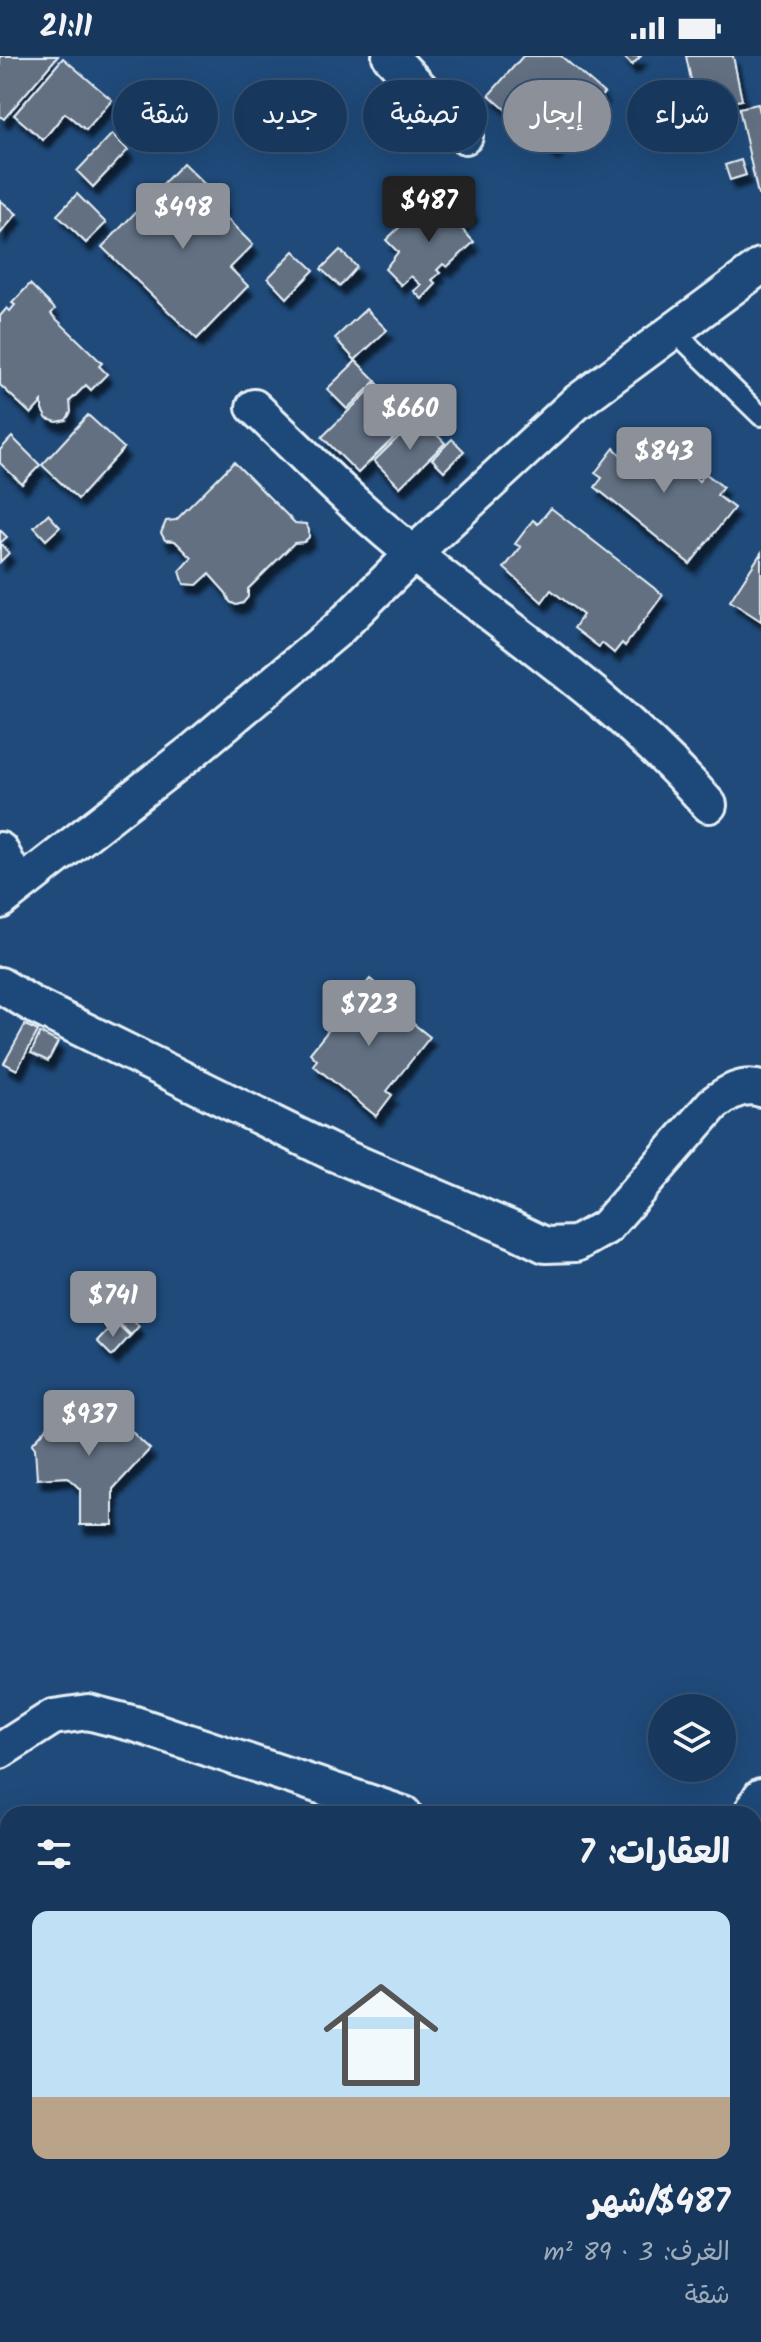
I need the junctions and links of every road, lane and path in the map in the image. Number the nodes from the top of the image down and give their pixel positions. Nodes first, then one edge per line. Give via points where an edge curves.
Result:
1 (390, 56) edge
2 (412, 80) edge
3 (761, 266) edge
4 (672, 329) junction
5 (254, 407) dead end
6 (761, 416) edge
7 (413, 554) junction
8 (709, 805) dead end
9 (0, 850) edge
10 (10, 893) edge
11 (0, 985) edge
12 (761, 1089) edge
13 (0, 1751) edge
14 (380, 1806) edge

1 - 2 street
3 - 4 street
4 - 6 lane
4 - 7 street via 576,403
5 - 7 street
7 - 8 street via 612,710
7 - 10 street via 337,630
9 - 10 street
11 - 12 street via 331,1152 545,1245 576,1244 606,1227 713,1104 733,1090
13 - 14 street via 53,1717 88,1712

